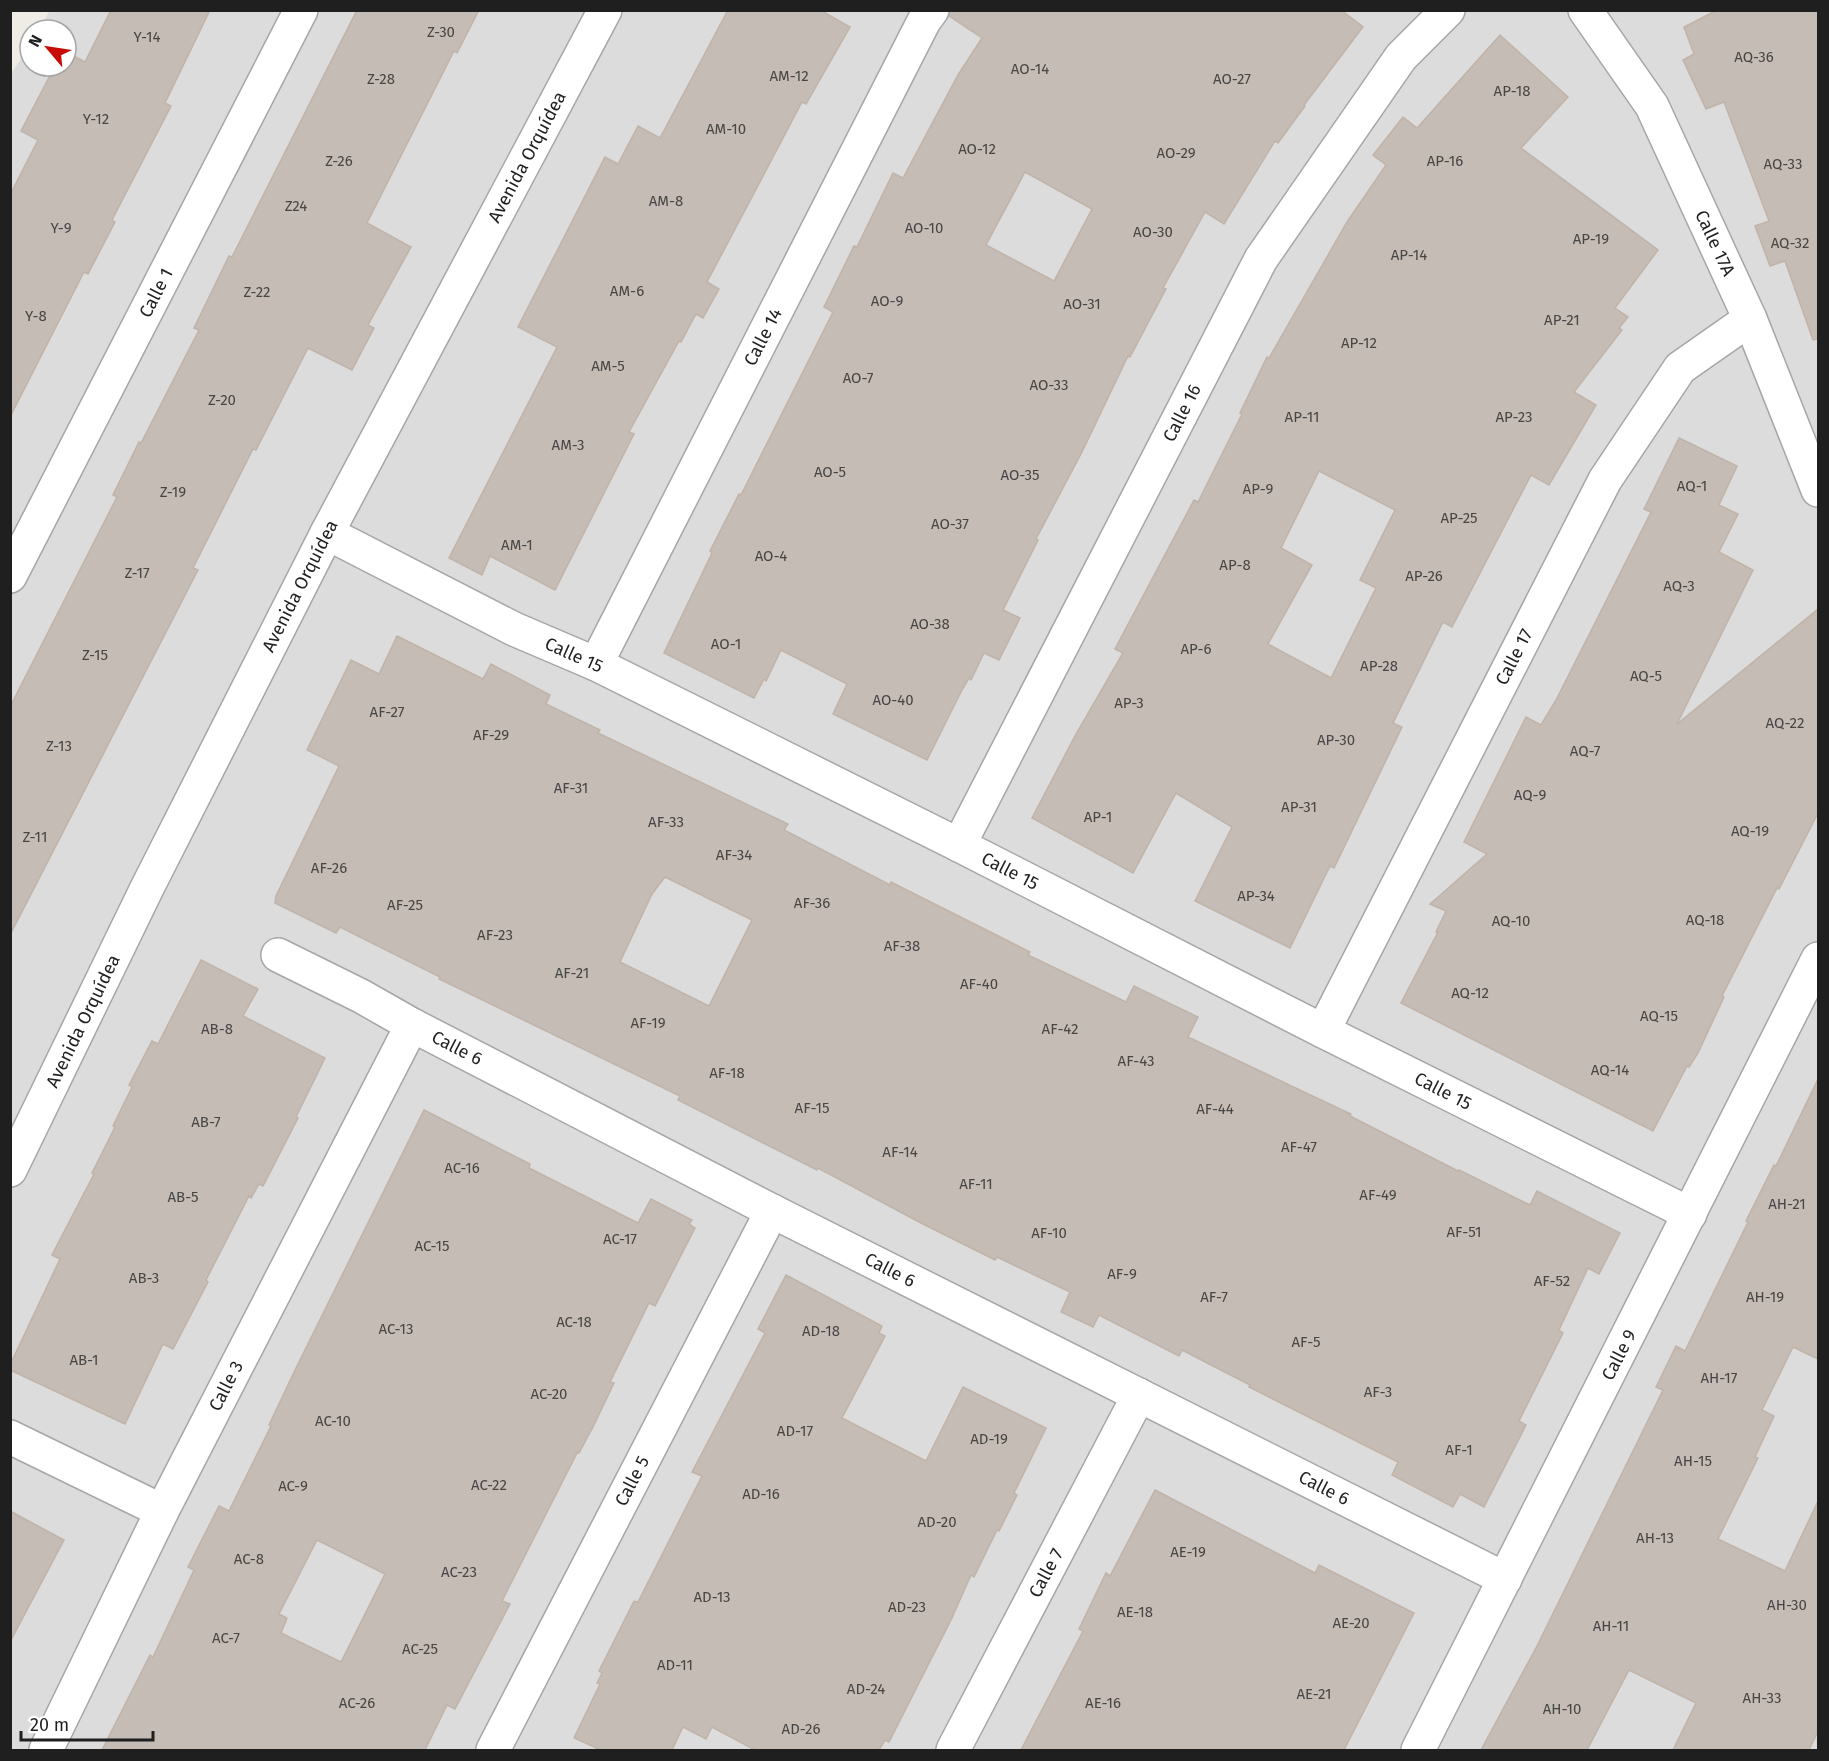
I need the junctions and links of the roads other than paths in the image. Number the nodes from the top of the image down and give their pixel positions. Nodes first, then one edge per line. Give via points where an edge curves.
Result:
1 (301, 10) edge
2 (605, 10) edge
3 (1448, 10) edge
4 (1585, 10) edge
5 (920, 14) edge
6 (1750, 319) junction
7 (1818, 490) edge
8 (327, 533) junction
9 (12, 569) edge
10 (596, 664) junction
11 (959, 845) junction
12 (278, 955) dead end
13 (1818, 959) edge
14 (412, 1025) junction
15 (1323, 1031) junction
16 (10, 1170) edge
17 (772, 1211) junction
18 (1690, 1214) junction
19 (1139, 1395) junction
20 (10, 1437) edge
21 (162, 1511) junction
22 (1505, 1580) junction
23 (46, 1750) edge
24 (493, 1750) edge
25 (953, 1750) edge
26 (1418, 1750) edge

1 - 9 street, Calle 1
2 - 8 street, Avenida Orquídea
3 - 11 street, Calle 16 via 1401,57 1261,259
4 - 6 street, Calle 17A via 1652,106
5 - 10 street, Calle 14
6 - 7 street, Calle 17A
6 - 15 street, Calle 17 via 1680,368 1605,480
8 - 10 street, Calle 15 via 514,629
8 - 16 street, Avenida Orquídea
10 - 11 street, Calle 15
11 - 15 street, Calle 15
12 - 14 street, Calle 6
13 - 18 street, Calle 9
14 - 17 street, Calle 6
14 - 21 street, Calle 3
15 - 18 street, Calle 15
17 - 19 street, Calle 6
17 - 24 street, Calle 5
18 - 22 street, Calle 9
19 - 22 street, Calle 6
19 - 25 street, Calle 7
20 - 21 street
21 - 23 street, Calle 3
22 - 26 street, Calle 9

